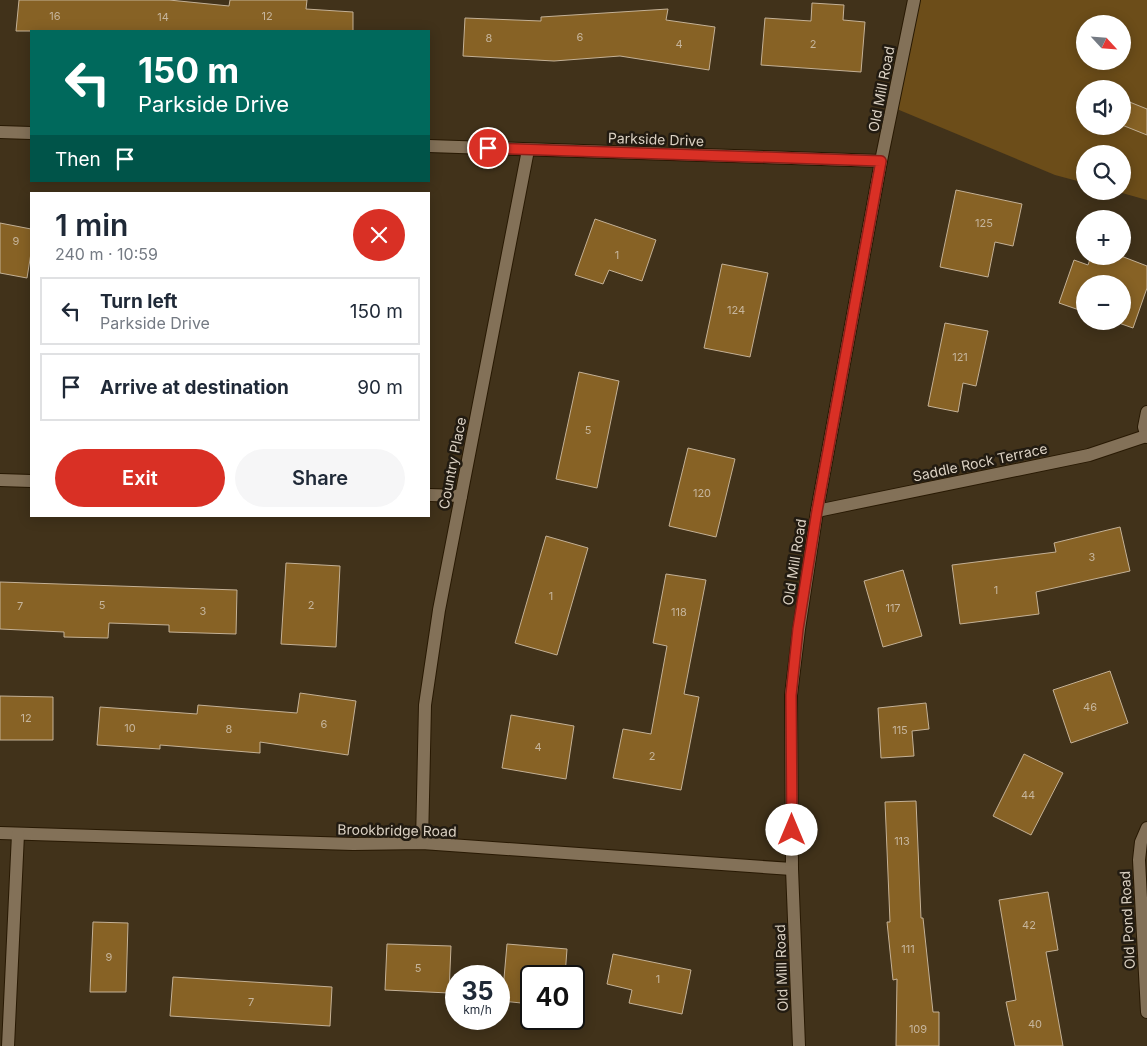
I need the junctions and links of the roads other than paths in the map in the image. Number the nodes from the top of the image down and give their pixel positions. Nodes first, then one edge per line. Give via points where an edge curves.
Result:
1 (914, 0) edge
2 (0, 132) edge
3 (30, 133) edge
4 (430, 146) edge
5 (528, 150) junction
6 (881, 161) junction
7 (1147, 412) edge
8 (1147, 437) edge
9 (0, 480) edge
10 (30, 481) edge
11 (430, 494) edge
12 (461, 496) junction
13 (817, 511) junction
14 (1147, 828) edge
15 (0, 833) edge
16 (18, 834) junction
17 (422, 844) junction
18 (792, 869) junction
19 (1147, 1012) edge
20 (8, 1046) edge
21 (799, 1046) edge

1 - 6 street, Old Mill Road
2 - 3 street
4 - 5 street, Parkside Drive
5 - 6 street, Parkside Drive
5 - 12 street, Country Place
6 - 13 street, Old Mill Road
7 - 8 street, Saddle Rock Terrace via 1144,426
8 - 13 street, Saddle Rock Terrace via 1089,454
9 - 10 street
11 - 12 street
12 - 17 street, Country Place via 428,674 423,736
13 - 18 street, Old Mill Road via 791,695
14 - 19 street, Old Pond Road via 1139,860
15 - 16 street, Brookbridge Road
16 - 17 street, Brookbridge Road
16 - 20 street
17 - 18 street, Brookbridge Road
18 - 21 street, Old Mill Road

